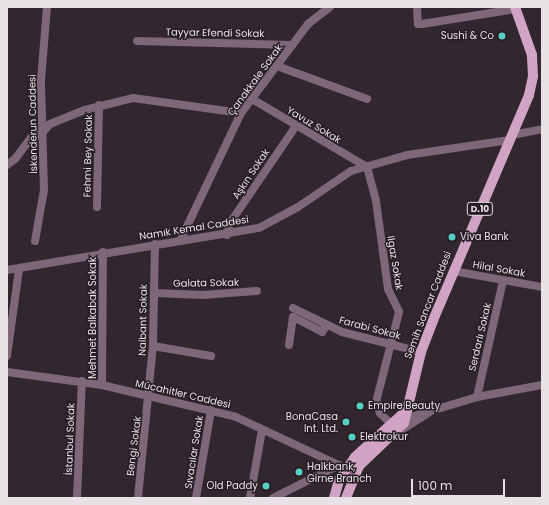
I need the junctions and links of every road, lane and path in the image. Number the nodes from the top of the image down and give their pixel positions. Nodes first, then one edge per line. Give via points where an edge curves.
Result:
1 (47, 7) edge
2 (330, 7) edge
3 (417, 7) edge
4 (515, 8) edge
5 (137, 41) dead end
6 (292, 45) junction
7 (277, 66) junction
8 (252, 99) junction
9 (367, 99) dead end
10 (99, 105) junction
11 (241, 113) junction
12 (296, 126) junction
13 (542, 129) edge
14 (42, 133) junction
15 (511, 138) junction
16 (7, 165) edge
17 (367, 167) junction
18 (97, 208) dead end
19 (227, 235) junction
20 (36, 241) dead end
21 (180, 241) junction
22 (155, 244) junction
23 (103, 252) junction
24 (7, 270) edge
25 (18, 270) junction
26 (453, 271) junction
27 (503, 281) junction
28 (542, 287) edge
29 (257, 291) dead end
30 (154, 293) junction
31 (294, 308) dead end
32 (10, 324) edge
33 (326, 326) junction
34 (393, 344) junction
35 (289, 345) dead end
36 (153, 346) junction
37 (421, 352) junction
38 (7, 356) edge
39 (211, 356) dead end
40 (7, 372) edge
41 (82, 381) junction
42 (542, 382) edge
43 (102, 385) junction
44 (150, 397) junction
45 (477, 397) junction
46 (434, 409) junction
47 (211, 410) junction
48 (406, 415) junction
49 (394, 427) junction
50 (262, 430) junction
51 (342, 467) junction
52 (334, 497) edge
53 (77, 498) edge
54 (138, 498) edge
55 (196, 498) edge
56 (250, 498) edge
57 (273, 498) edge
58 (346, 498) edge

1 - 14 street, İskenderun Caddesi via 41,80
2 - 6 street, Çanakkale Sokak via 310,21
3 - 4 street via 418,24
4 - 15 main road, Semih Sancar Caddesi / D.10 via 532,55 533,76
5 - 6 street, Tayyar Efendi Sokak
6 - 7 street, Çanakkale Sokak
7 - 8 street, Çanakkale Sokak
7 - 9 street
8 - 11 street, Çanakkale Sokak
8 - 12 street, Yavuz Sokak
10 - 11 street via 117,100 148,98
10 - 14 street via 50,124
10 - 18 street, Fehmi Bey Sokak
11 - 21 street, Çanakkale Sokak
12 - 17 street, Yavuz Sokak
12 - 19 street, Aşkın Sokak via 230,223
13 - 15 street, Namık Kemal Caddesi
14 - 16 street via 31,138
14 - 20 street, İskenderun Caddesi via 44,190
15 - 17 street, Namık Kemal Caddesi via 407,155
15 - 26 main road, Semih Sancar Caddesi / D.10
17 - 19 street, Namık Kemal Caddesi via 337,178 298,207 259,228
17 - 34 street, Ilgaz Sokak via 376,201 388,289 399,312
19 - 21 street, Namık Kemal Caddesi
21 - 22 street, Namık Kemal Caddesi
22 - 23 street, Namık Kemal Caddesi
22 - 30 street, Nalbant Sokak
23 - 25 street, Namık Kemal Caddesi
23 - 43 street, Mehmet Balkabak Sokak
24 - 25 street, Namık Kemal Caddesi
25 - 32 street
26 - 27 street, Hilal Sokak
26 - 37 main road, Semih Sancar Caddesi / D.10
27 - 28 street, Hilal Sokak
27 - 45 street, Serdarlı Sokak
29 - 30 street, Galata Sokak via 203,295
30 - 36 street, Nalbant Sokak
31 - 33 street, Farabi Sokak
32 - 38 street
33 - 34 street, Farabi Sokak via 358,337
33 - 35 street via 322,332 293,317
34 - 37 street, Farabi Sokak
34 - 49 street, Ilgaz Sokak via 376,402 380,413
36 - 39 street
36 - 44 street, Nalbant Sokak
37 - 48 main road, Semih Sancar Caddesi / D.10
40 - 41 street, Mücahitler Caddesi
41 - 43 street, Mücahitler Caddesi
41 - 53 street, İstanbul Sokak
42 - 45 street
43 - 44 street, Mücahitler Caddesi
44 - 47 street, Mücahitler Caddesi
44 - 54 street, Bengi Sokak
45 - 46 street
46 - 48 street
46 - 49 street
47 - 50 street, Mücahitler Caddesi via 236,417
47 - 55 street, Sıvacılar Sokak
48 - 49 main road
49 - 51 main road
49 - 58 main road via 359,466
50 - 51 street, Mücahitler Caddesi
50 - 56 street
51 - 52 main road
51 - 57 street

